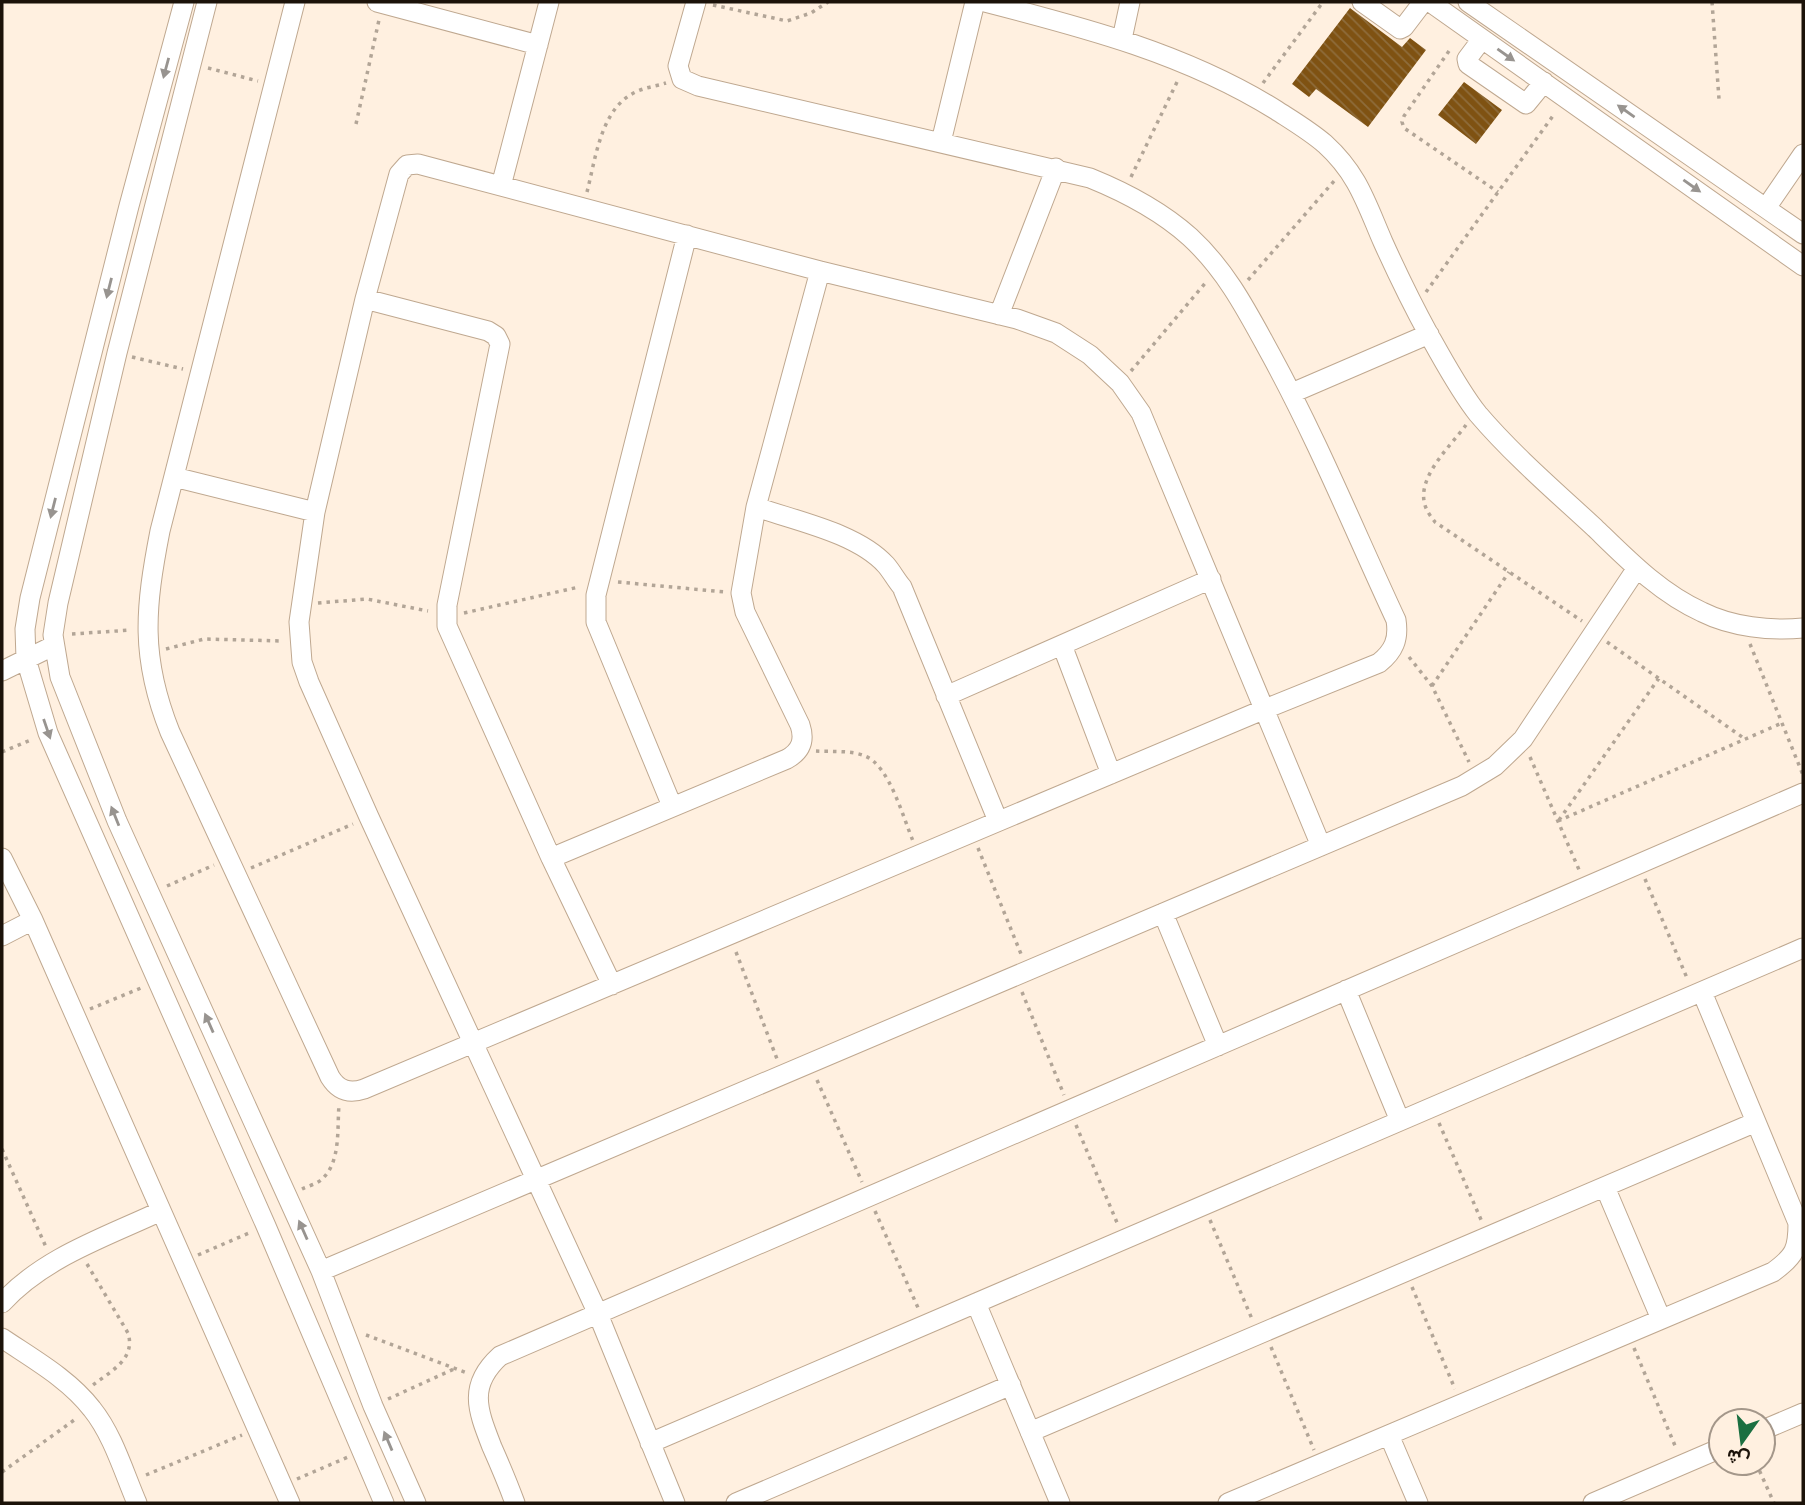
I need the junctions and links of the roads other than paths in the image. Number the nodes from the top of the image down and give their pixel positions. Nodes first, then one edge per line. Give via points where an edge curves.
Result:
1 (184, 2) edge
2 (207, 2) edge
3 (295, 2) edge
4 (549, 2) edge
5 (975, 2) edge
6 (987, 2) edge
7 (1130, 2) edge
8 (1362, 2) edge
9 (1423, 2) edge
10 (1430, 2) edge
11 (1468, 2) edge
12 (380, 3) edge
13 (703, 3) edge
14 (427, 8) edge
15 (1474, 33) junction
16 (1122, 39) junction
17 (538, 45) junction
18 (1544, 82) junction
19 (1659, 134) junction
20 (941, 142) junction
21 (1644, 153) junction
22 (1803, 154) edge
23 (1056, 168) junction
24 (501, 186) junction
25 (1766, 208) junction
26 (1803, 234) edge
27 (687, 235) junction
28 (1803, 265) edge
29 (820, 271) junction
30 (365, 299) junction
31 (999, 315) junction
32 (1429, 334) junction
33 (1292, 393) junction
34 (174, 477) junction
35 (756, 507) junction
36 (315, 512) junction
37 (1637, 568) junction
38 (1211, 579) junction
39 (1803, 628) edge
40 (53, 641) junction
41 (1062, 645) junction
42 (26, 659) junction
43 (2, 671) edge
44 (946, 695) junction
45 (1265, 709) junction
46 (1111, 774) junction
47 (1803, 793) edge
48 (672, 806) junction
49 (998, 821) junction
50 (1321, 846) junction
51 (2, 858) edge
52 (551, 859) junction
53 (1163, 913) junction
54 (33, 920) junction
55 (2, 936) edge
56 (1803, 948) edge
57 (612, 985) junction
58 (1346, 990) junction
59 (1698, 993) junction
60 (473, 1043) junction
61 (1218, 1046) junction
62 (1400, 1121) junction
63 (1756, 1122) junction
64 (536, 1180) junction
65 (1605, 1187) junction
66 (161, 1211) junction
67 (321, 1271) junction
68 (2, 1303) edge
69 (976, 1303) junction
70 (598, 1314) junction
71 (1661, 1320) junction
72 (2, 1338) edge
73 (1011, 1385) junction
74 (1803, 1413) edge
75 (1777, 1424) edge
76 (1030, 1432) junction
77 (1389, 1435) junction
78 (650, 1443) junction
79 (1707, 1454) edge
80 (286, 1494) edge
81 (137, 1503) edge
82 (384, 1503) edge
83 (416, 1503) edge
84 (516, 1503) edge
85 (675, 1503) edge
86 (736, 1503) edge
87 (1060, 1503) edge
88 (1228, 1503) edge
89 (1418, 1503) edge
90 (1593, 1503) edge

1 -> 42 street via 30,598
2 - 40 street via 117,353
3 - 34 street
4 - 17 street
5 - 20 street
6 - 16 street
7 - 16 street
8 - 9 street via 1400,29
10 - 15 street
19 -> 11 street
12 - 14 street
13 - 20 street via 678,66 682,79
14 - 17 street
15 -> 18 street
15 - 18 street via 1468,64 1526,104
16 - 32 street via 1186,62 1254,96 1317,138 1346,167 1365,195
17 - 24 street
18 - 21 street
19 - 21 street
19 - 25 street
20 - 23 street
21 -> 28 street
22 - 25 street
23 - 31 street
23 - 33 street via 1124,192 1180,229 1237,292
24 - 27 street
24 - 30 street via 407,165 399,174
25 - 26 street
27 - 29 street
27 - 48 street via 596,595 596,622
29 - 31 street
29 - 35 street
30 - 36 street
30 - 52 street via 488,331 500,344 446,613 452,640
31 - 38 street via 1056,333 1090,355 1120,383 1141,413
32 - 33 street
32 - 37 street via 1476,412
33 - 45 street via 1396,620 1396,642 1379,663
34 - 36 street
34 - 60 street via 150,583 147,629 153,680 165,719 330,1077 348,1092 364,1089
35 - 44 street via 844,538 885,564 902,587
35 - 48 street via 741,593 745,612 803,733 799,750
36 - 60 street via 302,604 302,662
37 - 39 street via 1668,594 1704,613 1743,625
37 - 50 street via 1523,738 1495,766 1462,786
38 - 41 street
38 - 45 street
40 - 42 street
67 -> 40 street via 117,821 60,677
41 - 44 street
41 - 46 street
42 - 43 street
42 -> 82 street via 48,733
44 - 49 street
45 - 46 street
45 - 50 street
46 - 49 street
47 - 58 street
48 - 52 street
49 - 57 street
50 - 53 street
51 - 54 street
52 - 57 street
53 - 61 street
53 - 64 street
54 - 55 street
54 - 66 street
56 - 59 street
57 - 60 street
58 - 61 street
58 - 62 street
59 - 62 street
59 - 63 street
60 - 64 street
61 - 70 street
62 - 69 street
63 - 65 street
63 - 71 street via 1798,1223 1798,1244 1789,1261 1773,1272
64 - 67 street
64 - 70 street
65 - 71 street
65 - 76 street
66 - 68 street via 52,1262
66 - 80 street
83 -> 67 street
69 - 73 street
69 - 78 street
70 - 78 street
70 - 84 street via 500,1356 482,1378 477,1395 479,1413
71 - 77 street
72 - 81 street via 86,1401 106,1431
73 - 76 street
73 - 86 street
74 - 75 street
76 - 87 street
77 - 88 street
77 - 89 street
78 - 85 street
79 - 90 street

